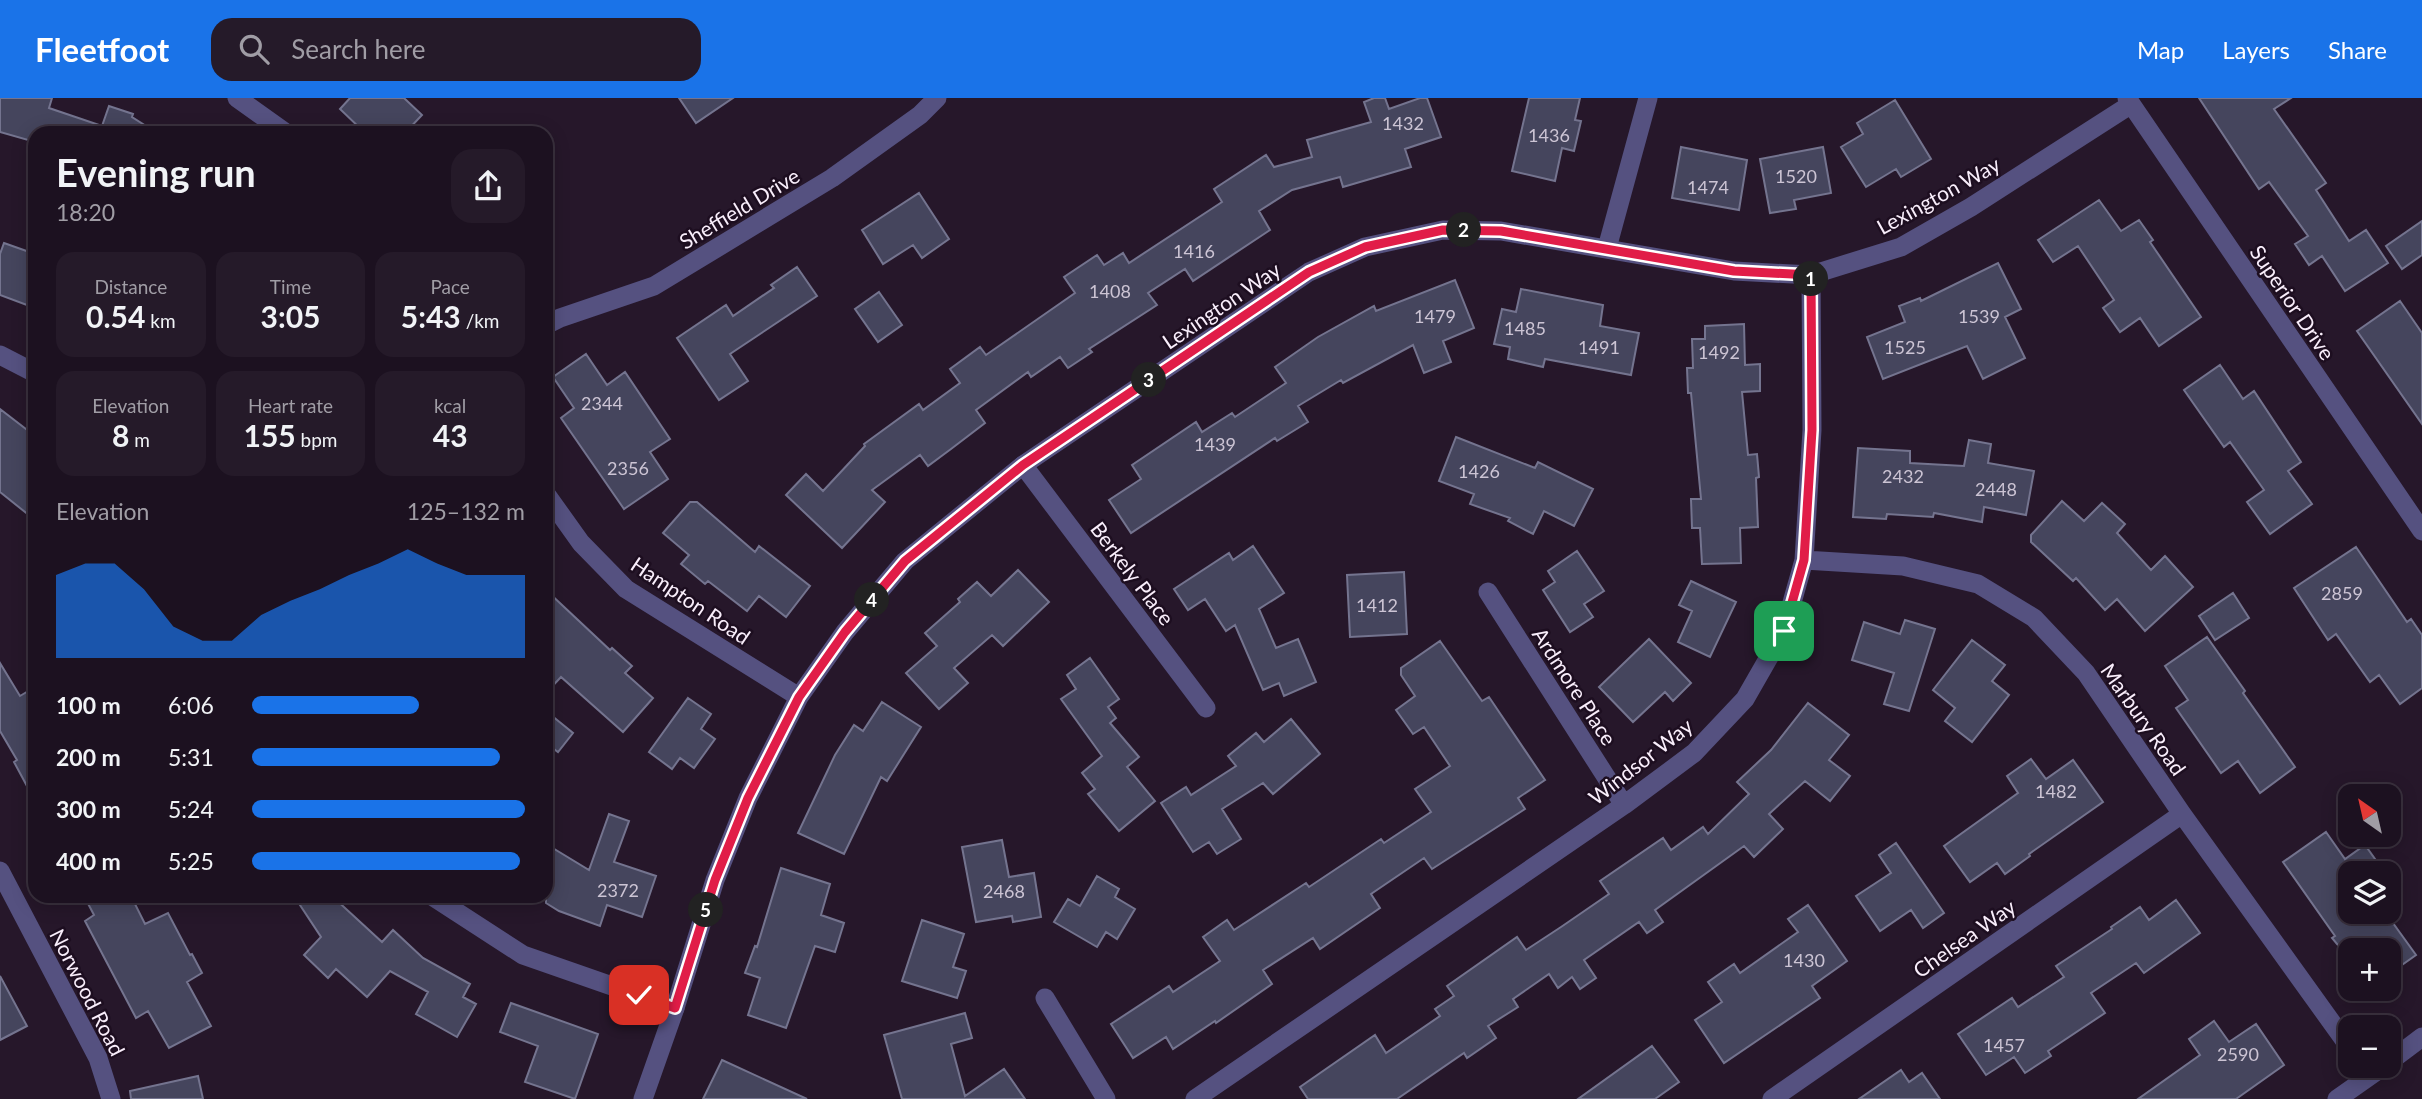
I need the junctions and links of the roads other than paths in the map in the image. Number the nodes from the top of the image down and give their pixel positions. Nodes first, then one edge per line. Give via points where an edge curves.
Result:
1 (237, 98) edge
2 (937, 98) edge
3 (1648, 98) edge
4 (2129, 101) edge
5 (276, 126) edge
6 (1607, 248) junction
7 (1811, 275) junction
8 (553, 321) edge
9 (0, 355) edge
10 (28, 369) edge
11 (1023, 465) junction
12 (553, 504) edge
13 (2422, 531) edge
14 (1804, 560) junction
15 (1488, 592) dead end
16 (799, 697) junction
17 (1206, 708) dead end
18 (1624, 805) junction
19 (2182, 814) junction
20 (0, 871) edge
21 (443, 903) edge
22 (1045, 998) dead end
23 (675, 1008) junction
24 (2338, 1031) edge
25 (2422, 1037) edge
26 (2401, 1053) edge
27 (2362, 1078) edge
28 (111, 1099) edge
29 (643, 1099) edge
30 (1106, 1099) edge
31 (1195, 1099) edge
32 (1772, 1099) edge
33 (2337, 1099) edge

1 - 5 street
2 - 8 street, Sheffield Drive via 832,178 648,289
3 - 6 street
4 - 7 street, Lexington Way via 1971,207 1901,247
4 - 13 street, Superior Drive
6 - 7 street, Lexington Way via 1734,271
6 - 11 street, Lexington Way via 1501,231 1443,230 1365,247 1309,272
7 - 14 street, Windsor Way via 1812,430
9 - 10 street
11 - 16 street, Lexington Way via 905,561 845,632
11 - 17 street, Berkely Place
12 - 16 street, Hampton Road via 580,543 626,589
14 - 18 street, Windsor Way via 1784,631 1745,699 1694,753
14 - 19 street, Marbury Road via 1902,566 1979,584 2034,618 2086,673
15 - 18 street, Ardmore Place
16 - 23 street, Lexington Way via 748,798 715,880
18 - 31 street, Windsor Way
19 - 24 street, Marbury Road
19 - 32 street, Chelsea Way
20 - 28 street, Norwood Road via 98,1058
21 - 23 street via 523,955
22 - 30 street
23 - 29 street, Lexington Way
25 - 26 street
27 - 33 street

